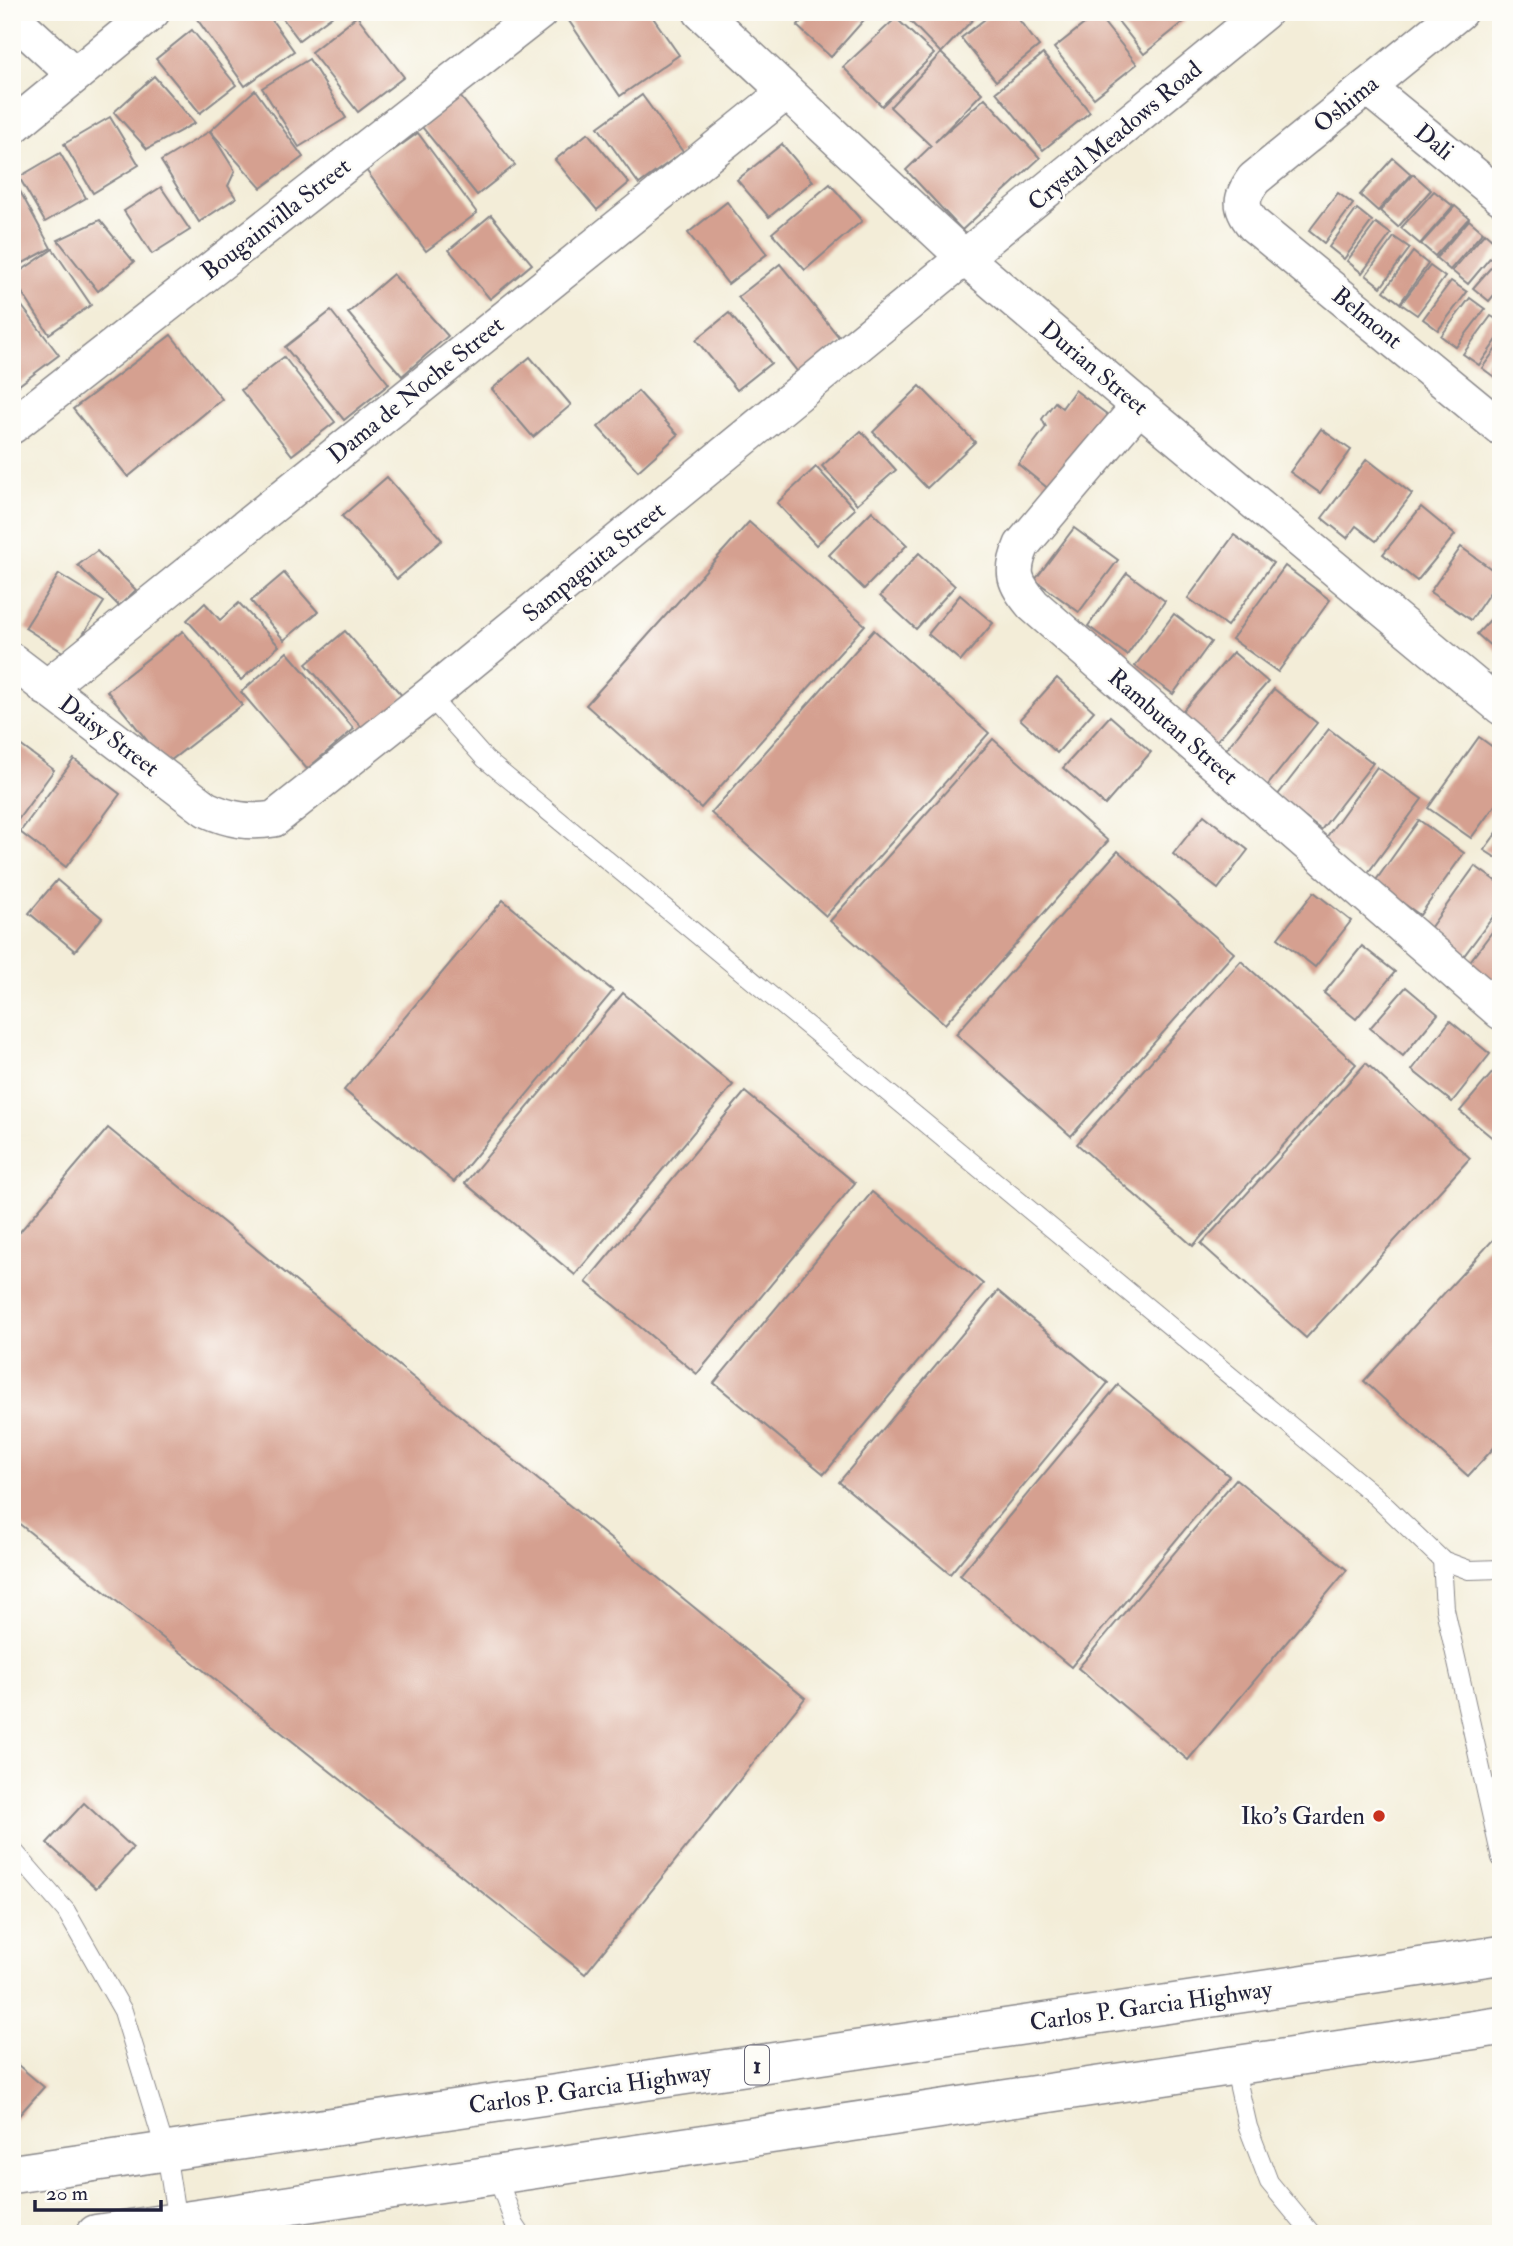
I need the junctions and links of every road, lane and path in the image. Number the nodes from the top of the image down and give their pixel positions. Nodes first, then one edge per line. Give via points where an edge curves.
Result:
1 (152, 12) edge
2 (540, 12) edge
3 (701, 12) edge
4 (1264, 12) edge
5 (1459, 12) edge
6 (12, 18) edge
7 (75, 75) junction
8 (1367, 87) junction
9 (786, 92) junction
10 (12, 127) edge
11 (1501, 197) edge
12 (1243, 202) joint
13 (966, 259) junction
14 (1139, 406) junction
15 (12, 426) edge
16 (1501, 428) edge
17 (12, 661) edge
18 (46, 688) junction
19 (429, 696) junction
20 (1501, 707) edge
21 (206, 809) joint
22 (1501, 1012) edge
23 (1443, 1560) junction
24 (1501, 1569) edge
25 (12, 1849) edge
26 (1501, 1858) edge
27 (1501, 1955) edge
28 (1501, 2026) edge
29 (1234, 2066) junction
30 (166, 2152) junction
31 (12, 2174) edge
32 (496, 2174) junction
33 (177, 2222) junction
34 (96, 2234) edge
35 (521, 2234) edge
36 (1311, 2234) edge

1 - 7 street
2 - 15 street, Bougainvilla Street
3 - 9 street, Durian Street
4 - 13 street, Crystal Meadows Road
5 - 8 street, Oshima
6 - 7 street
7 - 10 street
8 - 11 street, Dali
8 - 12 street, Oshima via 1254,179
9 - 13 street, Durian Street
9 - 18 street, Dama de Noche Street
12 - 16 street, Belmont via 1244,213 1254,225
13 - 14 street, Durian Street
13 - 19 street, Sampaguita Street
14 - 20 street, Durian Street
14 - 22 street, Rambutan Street via 1022,545 1015,561 1019,588 1032,605
17 - 18 street, Daisy Street
18 - 21 street, Daisy Street
19 - 21 street, Sampaguita Street via 274,819 235,820
19 - 23 lane via 485,759 1374,1494
23 - 24 lane via 1469,1570
23 - 26 lane via 1445,1609
25 - 30 lane via 66,1911 123,2011
27 - 30 highway, Carlos P. Garcia Highway / 1
28 - 29 highway
29 - 32 highway
29 - 36 lane via 1248,2127 1269,2182
30 - 31 highway, Carlos P. Garcia Highway / 1
30 - 33 lane
32 - 33 highway
32 - 35 lane
33 - 34 highway

